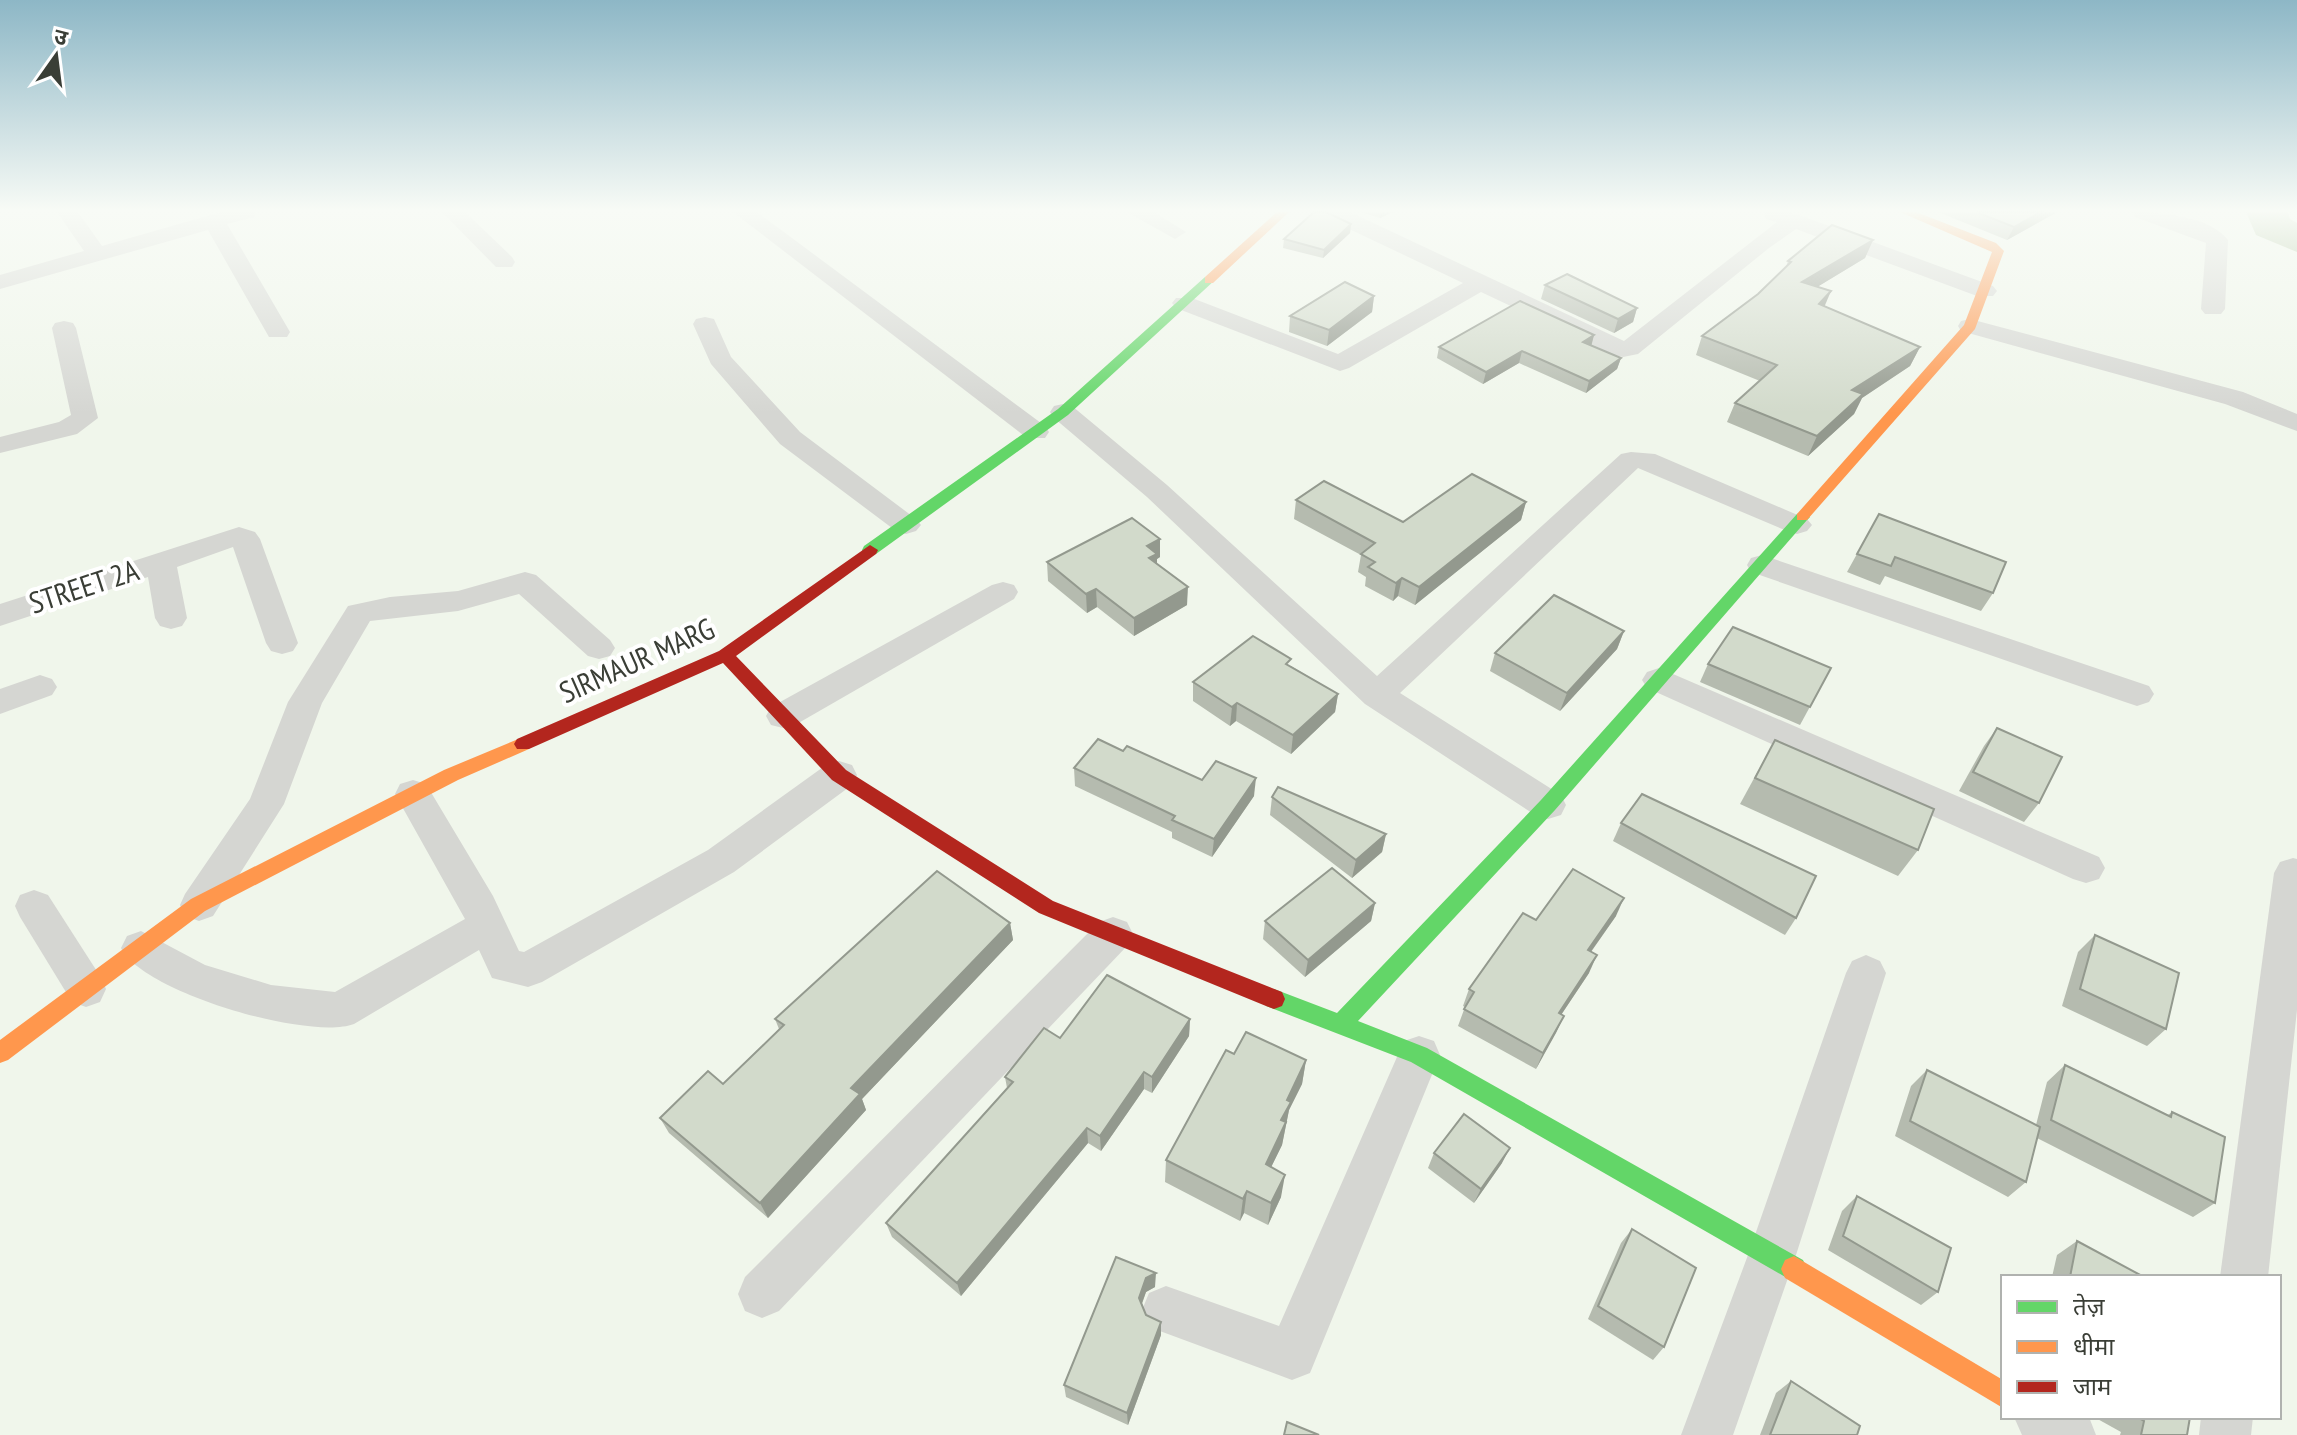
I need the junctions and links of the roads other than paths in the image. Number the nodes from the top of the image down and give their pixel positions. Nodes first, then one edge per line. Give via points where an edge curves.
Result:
1 (247, 279) edge
2 (832, 279) edge
3 (1210, 279) edge
4 (1475, 279) edge
5 (1716, 279) edge
6 (1952, 279) edge
7 (1989, 279) edge
8 (2215, 279) edge
9 (1481, 282) junction
10 (1985, 291) junction
11 (1184, 303) junction
12 (2213, 309) dead end
13 (705, 324) dead end
14 (1970, 326) junction
15 (64, 328) dead end
16 (278, 332) dead end
17 (1063, 412) junction
18 (2297, 423) edge
19 (1036, 432) junction
20 (0, 445) edge
21 (906, 525) junction
22 (1797, 525) junction
23 (161, 562) junction
24 (1762, 565) junction
25 (1003, 592) dead end
26 (0, 615) edge
27 (171, 618) dead end
28 (282, 643) dead end
29 (599, 648) dead end
30 (725, 655) junction
31 (1659, 680) junction
32 (40, 687) dead end
33 (2137, 694) dead end
34 (1377, 695) junction
35 (0, 702) edge
36 (783, 716) junction
37 (839, 775) junction
38 (413, 794) junction
39 (1548, 805) junction
40 (2086, 868) dead end
41 (2293, 873) dead end
42 (198, 905) junction
43 (34, 906) dead end
44 (488, 925) junction
45 (1113, 934) junction
46 (141, 948) junction
47 (1866, 973) dead end
48 (86, 989) junction
49 (1339, 1026) junction
50 (0, 1053) edge
51 (1419, 1055) junction
52 (1772, 1255) junction
53 (2244, 1275) edge
54 (762, 1294) dead end
55 (1166, 1310) dead end
56 (2001, 1394) edge
57 (2043, 1419) edge
58 (1707, 1435) edge
59 (2070, 1435) edge

1 - 16 street
2 - 19 street
3 - 11 street, SIRMAUR MARG
4 - 9 street
5 - 9 street via 1629,349 1617,349
6 - 10 street
7 - 10 street
8 - 12 street
9 - 11 street via 1340,363
10 - 14 street
11 - 17 street, SIRMAUR MARG
13 - 21 street via 720,359 790,438
14 - 18 street via 2234,398
14 - 22 street
15 - 20 street via 85,418 68,428
17 - 19 street, SIRMAUR MARG
17 - 34 street via 1157,491
19 - 21 street, SIRMAUR MARG
21 - 30 street, SIRMAUR MARG
22 - 24 street
22 - 34 street via 1645,460 1631,460
23 - 26 street, STREET 2A
23 - 27 street, STREET 2A
23 - 28 street via 229,538 245,539
24 - 31 street
24 - 33 street
25 - 36 street
29 - 42 street via 525,582 458,601 359,613 305,702 266,804
30 - 36 street
30 - 38 street, SIRMAUR MARG
31 - 39 street
31 - 40 street
32 - 35 street
34 - 39 street
36 - 37 street
37 - 44 street via 721,861 528,970 506,966
37 - 45 street via 1046,907
38 - 42 street, SIRMAUR MARG
38 - 44 street
39 - 49 street
41 - 53 street
42 - 46 street, SIRMAUR MARG
43 - 48 street
44 - 46 street via 339,1011 271,1003 194,979
45 - 49 street
45 - 54 street
46 - 48 street, SIRMAUR MARG
47 - 52 street
48 - 50 street, SIRMAUR MARG
49 - 51 street
51 - 52 street
51 - 55 street via 1292,1355
52 - 56 street
52 - 58 street
57 - 59 street

